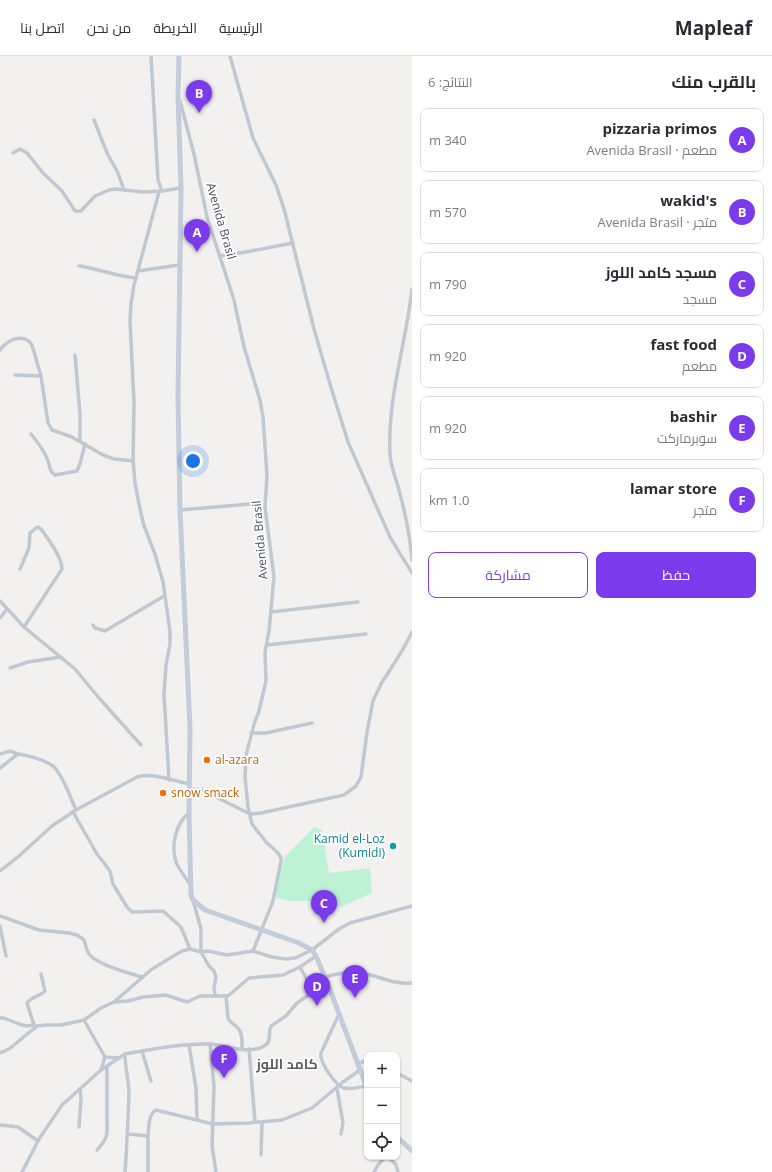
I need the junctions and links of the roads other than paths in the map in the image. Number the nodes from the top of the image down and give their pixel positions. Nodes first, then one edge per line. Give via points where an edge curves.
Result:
1 (151, 56) edge
2 (179, 56) edge
3 (230, 56) edge
4 (178, 96) junction
5 (94, 120) dead end
6 (13, 153) dead end
7 (181, 188) junction
8 (124, 190) junction
9 (160, 191) junction
10 (293, 242) junction
11 (220, 256) junction
12 (179, 265) junction
13 (79, 266) dead end
14 (138, 271) junction
15 (136, 278) junction
16 (412, 289) edge
17 (0, 350) edge
18 (75, 355) dead end
19 (15, 374) dead end
20 (41, 376) junction
21 (31, 434) dead end
22 (80, 441) junction
23 (85, 444) junction
24 (133, 461) junction
25 (250, 504) dead end
26 (180, 510) junction
27 (412, 560) edge
28 (20, 569) dead end
29 (412, 573) edge
30 (164, 596) junction
31 (0, 601) edge
32 (358, 602) dead end
33 (7, 609) junction
34 (271, 612) junction
35 (0, 618) edge
36 (93, 625) dead end
37 (24, 627) junction
38 (412, 632) edge
39 (366, 634) dead end
40 (266, 645) junction
41 (61, 657) junction
42 (10, 668) dead end
43 (312, 723) dead end
44 (251, 733) junction
45 (141, 745) dead end
46 (0, 754) edge
47 (18, 754) junction
48 (0, 768) edge
49 (169, 780) junction
50 (190, 787) junction
51 (75, 811) junction
52 (189, 813) junction
53 (250, 814) junction
54 (0, 869) edge
55 (191, 884) junction
56 (193, 900) junction
57 (412, 906) edge
58 (0, 916) edge
59 (0, 926) edge
60 (262, 930) junction
61 (190, 949) junction
62 (312, 950) junction
63 (252, 951) junction
64 (201, 952) junction
65 (6, 956) dead end
66 (316, 956) junction
67 (300, 967) junction
68 (41, 974) dead end
69 (142, 978) junction
70 (326, 980) junction
71 (412, 983) edge
72 (313, 991) junction
73 (215, 995) junction
74 (226, 996) junction
75 (114, 1002) junction
76 (339, 1014) junction
77 (0, 1018) edge
78 (84, 1020) junction
79 (34, 1026) junction
80 (210, 1044) junction
81 (189, 1045) junction
82 (242, 1049) junction
83 (249, 1049) junction
84 (142, 1051) junction
85 (0, 1053) edge
86 (125, 1054) junction
87 (104, 1057) junction
88 (119, 1058) junction
89 (364, 1062) edge
90 (358, 1063) junction
91 (107, 1067) junction
92 (101, 1070) junction
93 (360, 1070) junction
94 (400, 1075) edge
95 (364, 1080) edge
96 (151, 1081) dead end
97 (412, 1081) edge
98 (338, 1087) junction
99 (364, 1087) edge
100 (80, 1089) junction
101 (197, 1120) junction
102 (255, 1122) junction
103 (262, 1122) junction
104 (213, 1124) junction
105 (0, 1125) edge
106 (79, 1127) dead end
107 (128, 1134) junction
108 (341, 1134) dead end
109 (148, 1136) junction
110 (38, 1141) junction
111 (400, 1141) edge
112 (97, 1150) dead end
113 (412, 1150) edge
114 (261, 1155) dead end
115 (382, 1160) edge
116 (392, 1160) edge
117 (22, 1172) edge
118 (125, 1172) edge
119 (148, 1172) edge
120 (216, 1172) edge
121 (374, 1172) edge
122 (398, 1172) edge

1 - 9 street
2 - 4 main road
3 - 10 street via 253,138 276,185
4 - 7 main road
4 - 11 street, Avenida Brasil via 207,216
5 - 8 street
6 - 8 street via 20,149 24,151 62,191 75,211 82,211 92,198 106,191
7 - 9 street
7 - 12 main road
8 - 9 street
9 - 14 street
10 - 11 street
10 - 29 street via 314,329 348,442 390,537
11 - 34 street, Avenida Brasil via 236,307 263,418 267,476 265,507 274,577
12 - 14 street
12 - 26 main road
13 - 15 street
14 - 15 street
15 - 24 street via 130,321 134,408
16 - 27 street via 394,390 390,458 406,515
17 - 20 street via 10,340 23,338 30,342
18 - 22 street
19 - 20 street
20 - 22 street via 50,428
21 - 23 street via 44,451 50,470 55,475 77,471
22 - 23 street
23 - 24 street via 114,459
24 - 30 street via 140,509 155,554
25 - 26 street
26 - 50 main road via 188,658
28 - 37 street via 29,548 30,533 38,527 62,563 62,569
30 - 36 street via 105,631
30 - 49 street via 170,631 164,694
31 - 33 street
32 - 34 street
33 - 35 street
33 - 37 street
34 - 40 street, Avenida Brasil
37 - 41 street
38 - 53 street via 375,697 361,777 356,786 344,795
39 - 40 street
40 - 44 street, Avenida Brasil via 266,681
41 - 42 street via 28,662
41 - 45 street via 83,677
43 - 44 street via 266,733
44 - 53 street, Avenida Brasil via 245,777
46 - 47 street via 10,751
47 - 48 street
47 - 51 street via 32,756 53,766 62,778
49 - 50 street
49 - 51 street via 144,775 136,777
50 - 52 main road
50 - 53 street via 202,790
51 - 54 street via 52,826 19,856
51 - 61 street via 97,854 110,871 113,884 127,907 132,912 163,911 181,927
52 - 55 main road
52 - 55 street via 177,829 174,853 177,864
53 - 60 street, Avenida Brasil via 257,832 281,858 274,897
55 - 56 main road
56 - 60 main road via 205,910
56 - 64 street via 200,929
57 - 62 street via 350,923
58 - 69 street via 39,930 77,936 84,940 88,953 96,960
59 - 65 street
60 - 62 main road
60 - 63 street, Avenida Brasil
61 - 64 street
61 - 69 street via 182,951
62 - 63 street via 286,959
62 - 66 main road
63 - 64 street via 227,955
64 - 73 street via 216,977
66 - 67 street
66 - 70 main road
67 - 72 street
67 - 74 street via 280,976 249,978
68 - 79 street via 45,990 27,1003
69 - 75 street
70 - 71 street via 340,973 355,972 387,981
70 - 72 street
70 - 76 main road
72 - 83 street via 270,1028 268,1042 260,1048
73 - 74 street
73 - 75 street via 200,996 187,1002 166,995
74 - 82 street via 228,1018 240,1031
75 - 78 street
76 - 90 main road
76 - 98 street via 321,1055
77 - 79 street
78 - 79 street via 70,1024
78 - 87 street
79 - 85 street via 9,1049
80 - 81 street
80 - 82 street
80 - 104 street via 214,1086
81 - 84 street
81 - 101 street via 196,1088
82 - 83 street
83 - 102 street
84 - 86 street
84 - 96 street
86 - 88 street
86 - 107 street
87 - 88 street
87 - 92 street
88 - 91 street
89 - 90 street
90 - 93 main road
91 - 92 street
91 - 112 street via 108,1133
92 - 100 street
93 - 95 main road
93 - 98 street
94 - 97 street
98 - 99 street
98 - 103 street via 305,1112 282,1120
98 - 108 street via 343,1123
100 - 106 street
100 - 110 street via 57,1112
101 - 104 street
101 - 109 street via 156,1110 150,1117
102 - 103 street
102 - 104 street
103 - 114 street
104 - 120 street via 212,1146
105 - 110 street via 18,1127
107 - 109 street
107 - 118 street
109 - 119 street
110 - 117 street
111 - 113 main road
115 - 121 street
116 - 122 street

